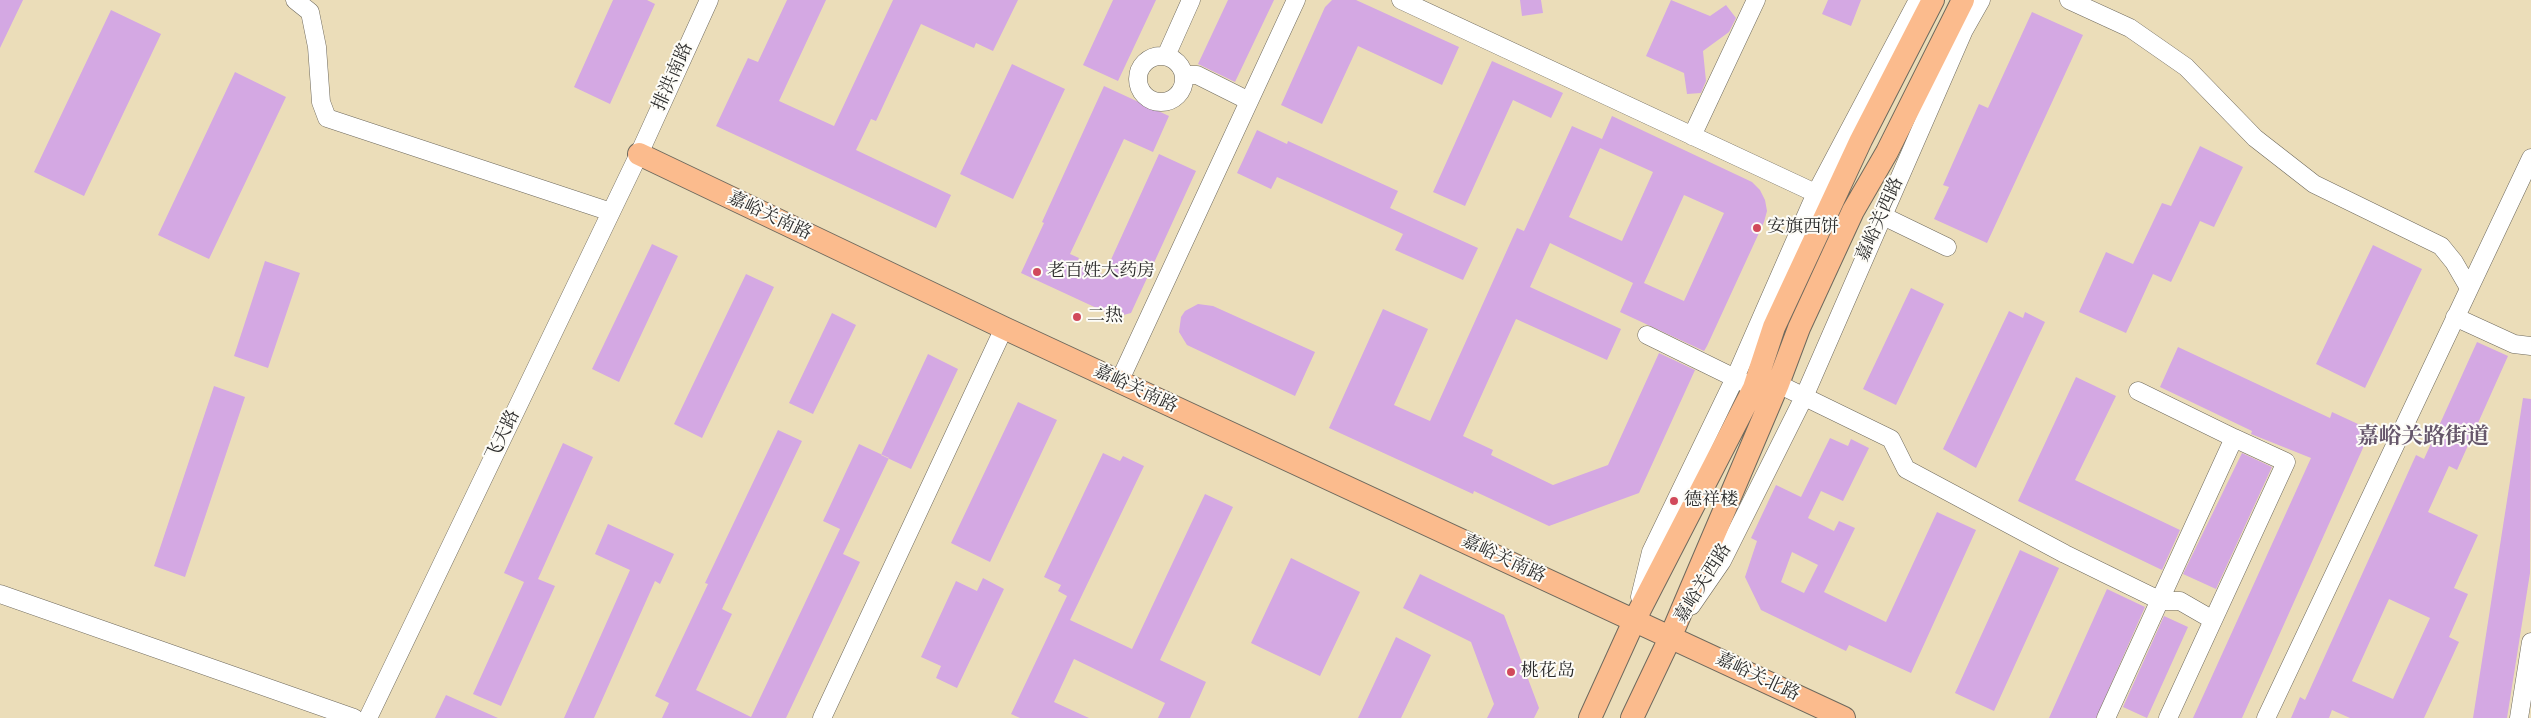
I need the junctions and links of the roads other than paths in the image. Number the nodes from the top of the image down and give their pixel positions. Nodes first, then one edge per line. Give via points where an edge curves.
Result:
1 (295, 0) edge
2 (709, 0) edge
3 (1191, 0) edge
4 (1296, 0) edge
5 (1401, 0) edge
6 (1756, 0) edge
7 (1918, 0) edge
8 (1933, 0) edge
9 (1963, 0) edge
10 (1981, 0) edge
11 (2069, 0) edge
12 (1166, 56) junction
13 (1184, 75) junction
14 (1249, 101) junction
15 (1692, 136) junction
16 (639, 154) junction
17 (2531, 158) edge
18 (1824, 197) junction
19 (1853, 211) junction
20 (611, 212) junction
21 (1883, 216) junction
22 (1947, 247) dead end
23 (2469, 288) junction
24 (2455, 317) junction
25 (1004, 328) junction
26 (1647, 335) dead end
27 (2531, 346) edge
28 (1119, 382) junction
29 (1744, 383) junction
30 (1778, 384) junction
31 (2138, 391) dead end
32 (1804, 397) junction
33 (2234, 438) junction
34 (0, 594) edge
35 (2161, 601) junction
36 (2214, 620) junction
37 (1634, 622) junction
38 (1670, 638) junction
39 (2531, 642) edge
40 (354, 718) edge
41 (368, 718) edge
42 (822, 718) edge
43 (1590, 718) edge
44 (1632, 718) edge
45 (1844, 718) edge
46 (2106, 718) edge
47 (2168, 718) edge
48 (2266, 718) edge
49 (2519, 718) edge

1 - 20 street via 310,12 320,102 327,118
2 - 16 street, 排洪南路
3 - 12 street
4 - 14 street
5 - 15 street
6 - 15 street
7 - 18 street
8 - 18 main road
9 - 19 main road, 嘉峪关西路 via 1887,152
10 - 21 street, 嘉峪关西路 via 1964,30
11 - 23 street via 2130,28 2186,67 2255,138 2314,184 2441,246
12 - 13 street via 1181,66
12 - 13 street via 1149,59 1142,66 1138,74 1142,92 1156,102 1165,102 1180,92
13 - 14 street via 1197,74
14 - 28 street
15 - 18 street
16 - 20 street, 飞天路
16 - 25 main road, 嘉峪关南路
17 - 23 street
18 - 19 street
18 - 29 main road via 1774,327
19 - 30 main road, 嘉峪关西路 via 1799,328
20 - 41 street, 飞天路
21 - 22 street
21 - 32 street, 嘉峪关西路
23 - 24 street
24 - 27 street via 2514,344
24 - 48 street
25 - 28 main road, 嘉峪关南路
25 - 42 street
26 - 29 street
28 - 37 main road, 嘉峪关南路
29 - 37 main road
30 - 32 street
30 - 38 main road, 嘉峪关西路
31 - 33 street
32 - 35 street via 1891,439 1906,469
32 - 38 street, 嘉峪关西路 via 1722,561
33 - 35 street
33 - 36 street via 2286,462
34 - 40 street
35 - 36 street via 2180,601
35 - 46 street
36 - 47 street
37 - 38 main road, 嘉峪关南路
37 - 43 main road
38 - 44 main road
38 - 45 main road, 嘉峪关北路
39 - 49 street

